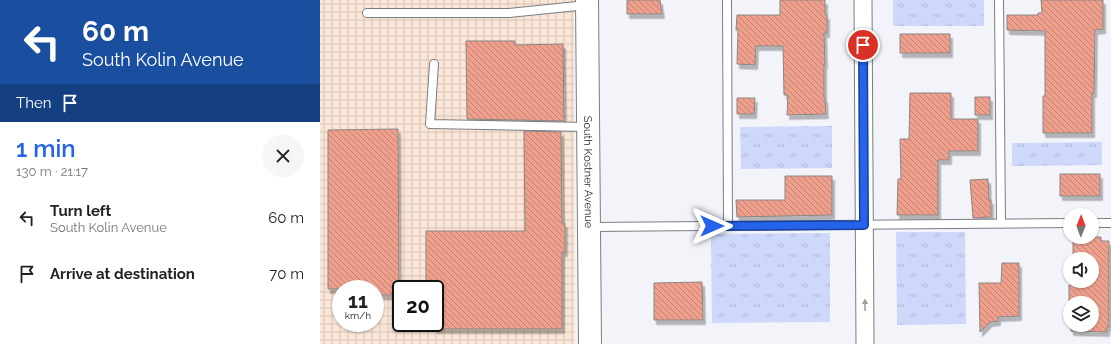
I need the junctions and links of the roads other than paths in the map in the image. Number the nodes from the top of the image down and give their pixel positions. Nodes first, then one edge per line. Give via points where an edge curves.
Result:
1 (727, 0) edge
2 (863, 0) edge
3 (999, 0) edge
4 (587, 3) edge
5 (366, 13) dead end
6 (434, 64) dead end
7 (588, 127) junction
8 (1063, 223) edge
9 (1099, 223) edge
10 (1111, 223) edge
11 (1000, 224) junction
12 (864, 225) junction
13 (728, 226) junction
14 (589, 227) junction
15 (590, 344) edge
16 (865, 344) edge

1 - 13 lane
2 - 12 street
3 - 11 lane
4 - 5 lane via 509,13
4 - 7 street, South Kostner Avenue
6 - 7 lane via 430,124
7 - 14 street, South Kostner Avenue
8 - 11 lane
9 - 10 lane
11 - 12 lane
12 - 13 lane
16 -> 12 street
13 - 14 lane
14 - 15 street, South Kostner Avenue

